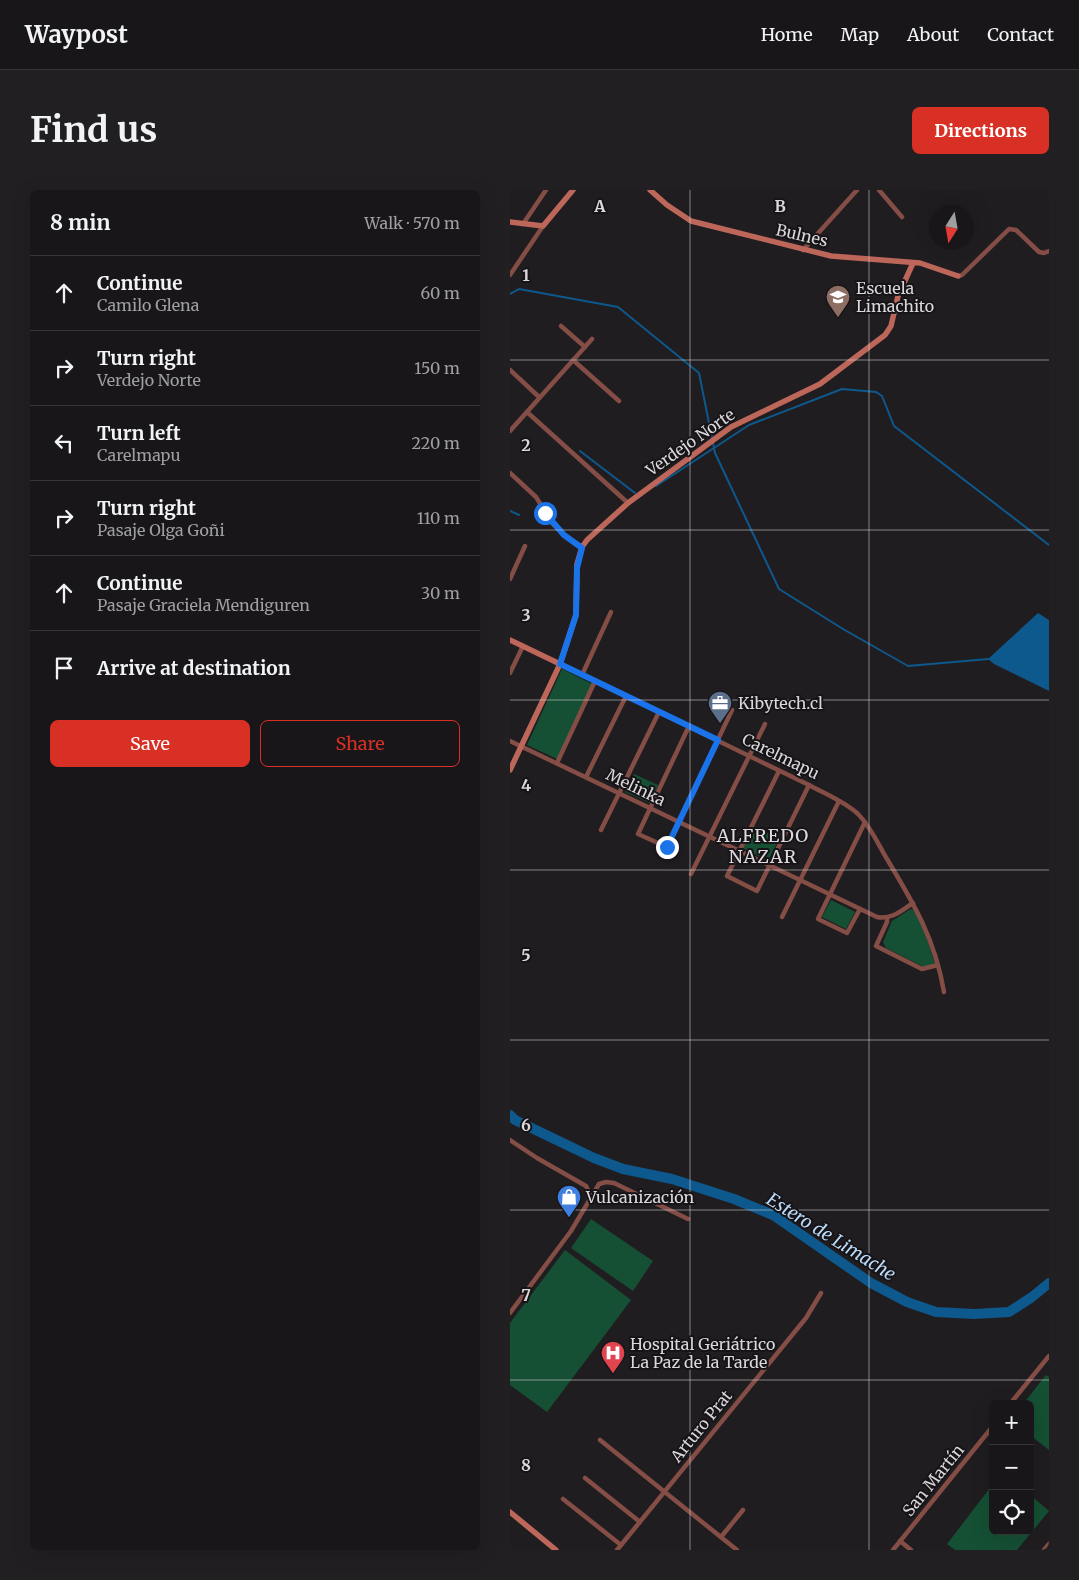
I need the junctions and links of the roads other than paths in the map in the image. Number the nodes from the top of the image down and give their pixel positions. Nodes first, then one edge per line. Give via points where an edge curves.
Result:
1 (546, 190) edge
2 (573, 190) edge
3 (650, 190) edge
4 (857, 190) edge
5 (882, 191) edge
6 (902, 217) dead end
7 (510, 222) edge
8 (523, 224) junction
9 (544, 226) junction
10 (803, 250) junction
11 (1049, 250) edge
12 (913, 263) junction
13 (510, 275) edge
14 (958, 276) joint
15 (561, 326) dead end
16 (592, 338) dead end
17 (585, 347) junction
18 (573, 360) junction
19 (510, 370) edge
20 (539, 397) junction
21 (619, 401) dead end
22 (527, 412) junction
23 (510, 431) edge
24 (510, 473) edge
25 (628, 503) junction
26 (525, 546) dead end
27 (582, 548) junction
28 (510, 579) edge
29 (610, 612) dead end
30 (510, 640) edge
31 (523, 646) junction
32 (560, 664) junction
33 (510, 673) edge
34 (582, 675) junction
35 (595, 681) junction
36 (626, 696) junction
37 (732, 710) dead end
38 (659, 712) junction
39 (765, 724) dead end
40 (689, 726) junction
41 (718, 740) junction
42 (510, 741) edge
43 (522, 746) junction
44 (749, 756) junction
45 (557, 763) junction
46 (510, 770) edge
47 (779, 770) junction
48 (586, 777) junction
49 (808, 785) junction
50 (619, 793) junction
51 (839, 801) junction
52 (650, 808) junction
53 (679, 822) junction
54 (865, 822) junction
55 (601, 830) dead end
56 (709, 836) junction
57 (739, 851) junction
58 (769, 865) junction
59 (690, 874) dead end
60 (800, 880) junction
61 (830, 894) junction
62 (913, 902) junction
63 (860, 908) junction
64 (782, 917) dead end
65 (887, 918) junction
66 (938, 965) junction
67 (944, 992) dead end
68 (510, 1140) edge
69 (592, 1196) junction
70 (688, 1219) dead end
71 (820, 1293) dead end
72 (510, 1313) edge
73 (1049, 1356) edge
74 (1013, 1400) edge
75 (989, 1431) edge
76 (600, 1440) dead end
77 (585, 1478) dead end
78 (665, 1491) junction
79 (563, 1499) dead end
80 (743, 1510) dead end
81 (510, 1512) edge
82 (640, 1522) junction
83 (721, 1537) junction
84 (900, 1541) junction
85 (1049, 1544) edge
86 (621, 1545) junction
87 (556, 1550) edge
88 (617, 1550) edge
89 (737, 1550) edge
90 (893, 1550) edge
91 (911, 1550) edge
92 (1044, 1550) edge

1 - 8 street
2 - 9 street
3 - 10 street, Bulnes via 691,221
4 - 10 street
5 - 6 street
7 - 8 street
8 - 9 street
9 - 13 street
10 - 12 street, Bulnes via 831,256
11 - 14 street via 1039,252 1016,230 1009,229
12 - 14 street, Bulnes
12 - 25 street, Verdejo Norte via 885,336 820,384 731,428
15 - 17 street
16 - 17 street
17 - 18 street
18 - 20 street
18 - 21 street
19 - 20 street
20 - 22 street
22 - 23 street
22 - 25 street
24 - 27 street via 536,497 552,523
25 - 27 street, Verdejo Norte
26 - 28 street
27 - 32 street via 577,568 576,615
29 - 34 street
30 - 31 street, Carelmapu
31 - 32 street, Carelmapu
31 - 33 street
32 - 34 street, Carelmapu
32 - 43 street
34 - 35 street, Carelmapu
35 - 36 street, Carelmapu
35 - 45 street
36 - 38 street, Carelmapu
36 - 48 street
37 - 41 street
38 - 40 street, Carelmapu
38 - 50 street
39 - 44 street
40 - 41 street, Carelmapu
40 - 52 street
41 - 44 street, Carelmapu
41 - 53 street
42 - 43 street, Melinka
43 - 45 street, Melinka
43 - 46 street
44 - 47 street, Carelmapu
44 - 56 street
45 - 48 street, Melinka
47 - 49 street, Carelmapu
47 - 57 street
48 - 50 street, Melinka
49 - 51 street, Carelmapu
49 - 58 street
50 - 52 street, Melinka
50 - 55 street
51 - 54 street, Carelmapu
51 - 60 street
52 - 53 street, Melinka
52 - 53 street via 638,834 667,847
53 - 56 street, Melinka
54 - 61 street
54 - 62 street, Carelmapu
56 - 57 street, Melinka
56 - 59 street
57 - 58 street, Melinka
57 - 58 street via 727,876 756,891
58 - 60 street, Melinka
60 - 61 street, Melinka
60 - 64 street
61 - 63 street, Melinka
61 - 63 street via 818,919 848,933
62 - 65 street
62 - 66 street, Carelmapu
63 - 65 street, Melinka via 877,917
65 - 66 street via 876,946 922,969
66 - 67 street, Carelmapu
68 - 69 street via 586,1186
69 - 70 street via 599,1184 610,1182
69 - 72 street via 571,1231
71 - 78 street, Arturo Prat via 806,1318
73 - 74 street
75 - 84 street, San Martín
76 - 78 street
77 - 82 street
78 - 82 street, Arturo Prat
78 - 83 street
79 - 86 street
80 - 83 street
81 - 87 street
82 - 86 street, Arturo Prat
83 - 89 street
84 - 90 street, San Martín
84 - 91 street
85 - 92 street
86 - 88 street, Arturo Prat

